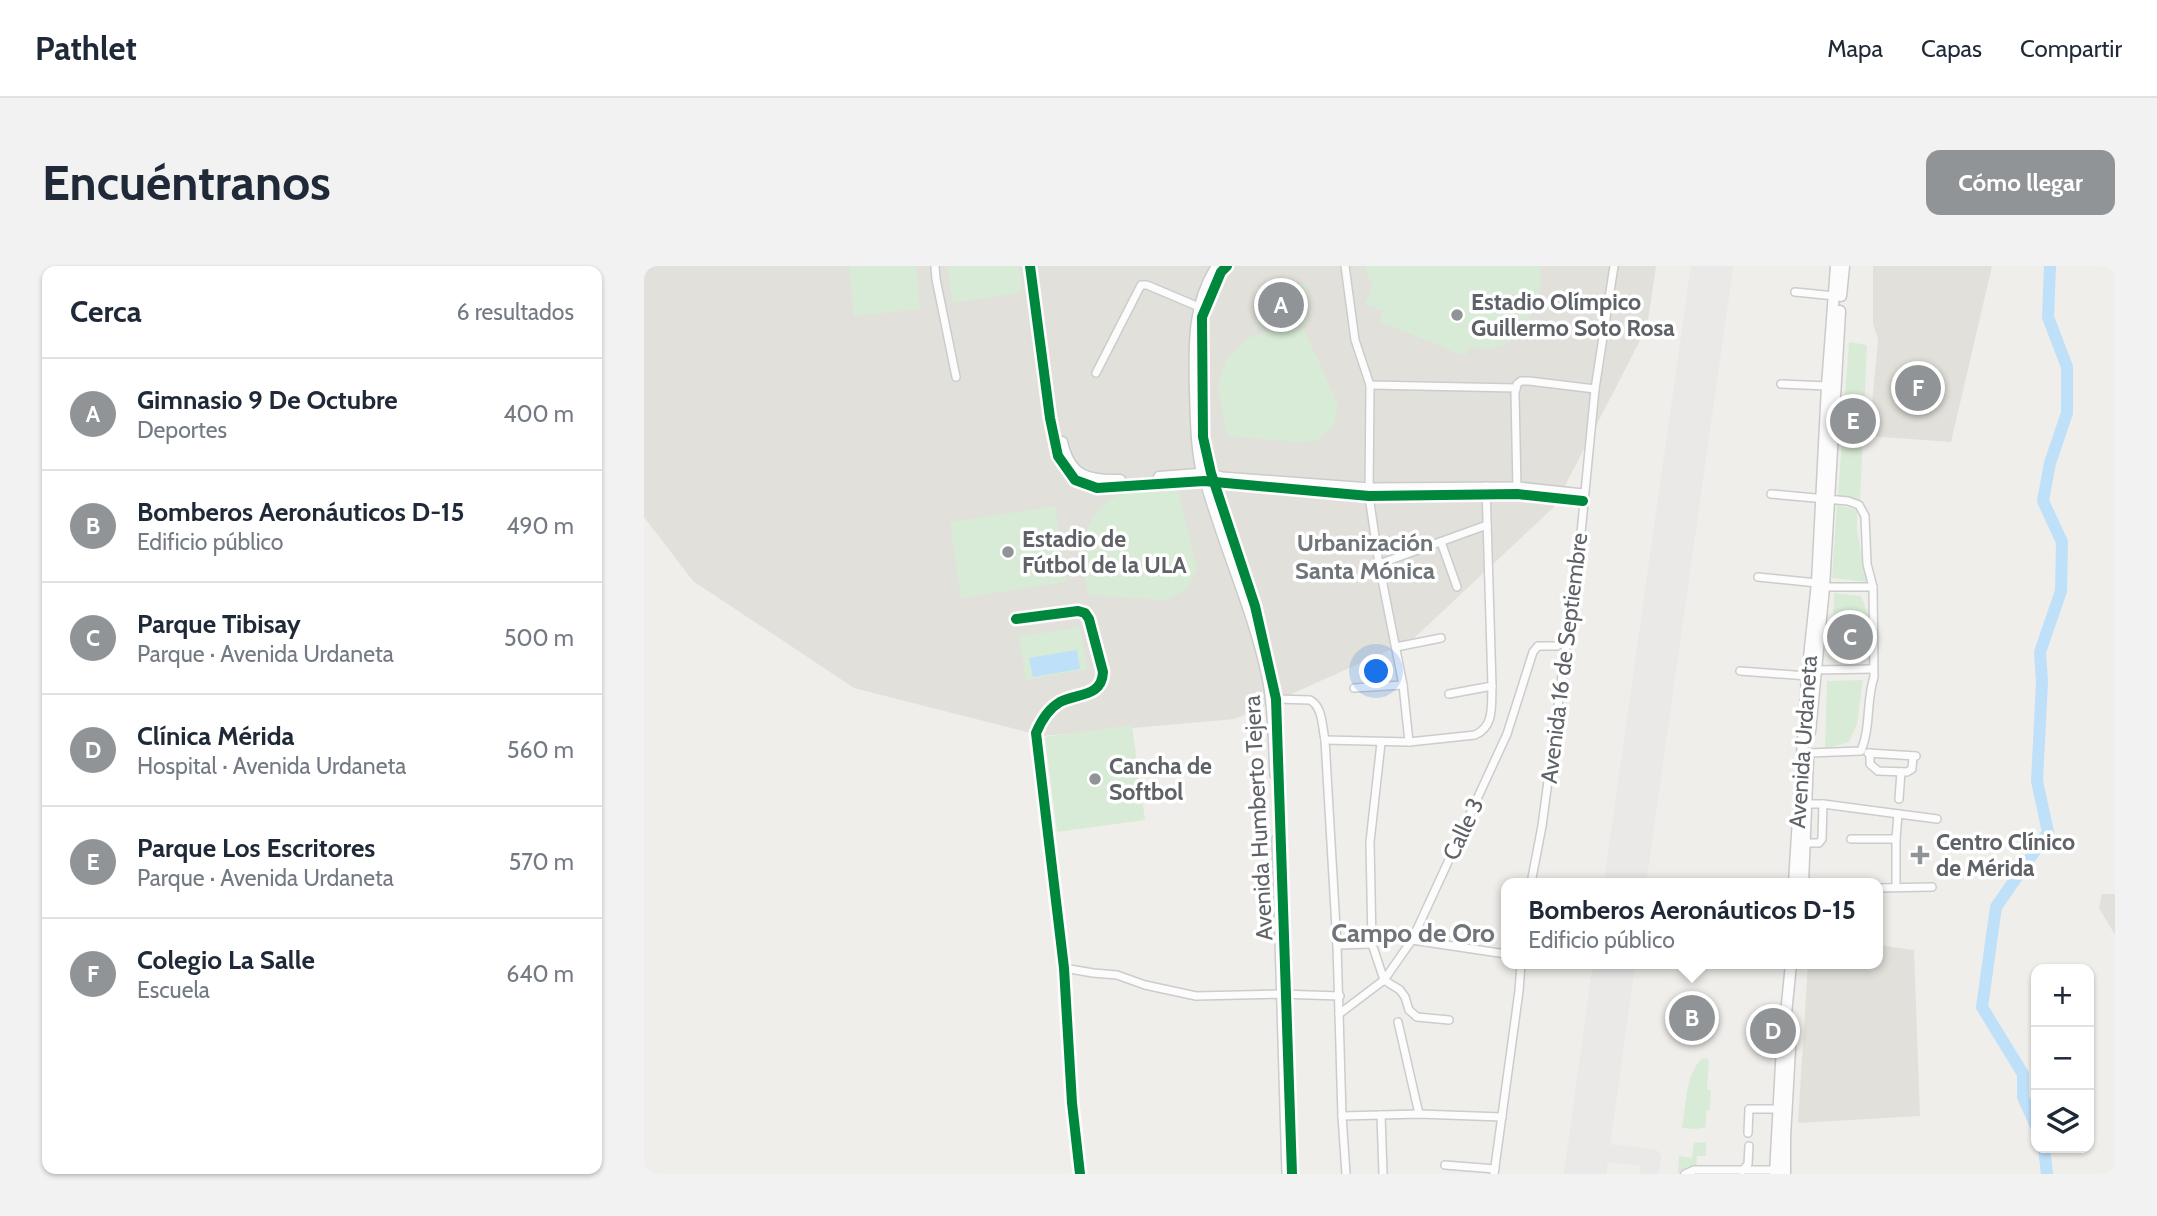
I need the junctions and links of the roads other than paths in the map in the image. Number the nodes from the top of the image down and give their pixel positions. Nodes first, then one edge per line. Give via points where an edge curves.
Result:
1 (935, 266) edge
2 (1030, 266) edge
3 (1036, 266) edge
4 (1217, 266) edge
5 (1227, 266) edge
6 (1345, 266) edge
7 (1614, 266) edge
8 (1836, 266) edge
9 (1844, 266) edge
10 (1795, 292) dead end
11 (1835, 296) junction
12 (1199, 307) junction
13 (1096, 373) dead end
14 (956, 377) dead end
15 (1781, 384) dead end
16 (1370, 385) junction
17 (1827, 386) junction
18 (1516, 388) junction
19 (1595, 389) junction
20 (1208, 477) junction
21 (1370, 487) junction
22 (1486, 490) junction
23 (1517, 490) junction
24 (1771, 494) dead end
25 (1369, 496) junction
26 (1583, 497) junction
27 (1825, 500) junction
28 (1488, 525) junction
29 (1441, 542) junction
30 (1379, 564) junction
31 (1758, 577) dead end
32 (1820, 585) junction
33 (1457, 587) dead end
34 (1873, 587) junction
35 (1016, 619) dead end
36 (1441, 638) dead end
37 (1566, 640) junction
38 (1396, 647) junction
39 (1873, 669) junction
40 (1740, 671) dead end
41 (1811, 673) junction
42 (1403, 685) junction
43 (1492, 686) junction
44 (1354, 688) dead end
45 (1449, 694) dead end
46 (1276, 699) junction
47 (1325, 740) junction
48 (1409, 742) junction
49 (1381, 743) junction
50 (1861, 751) junction
51 (1809, 753) junction
52 (1870, 753) junction
53 (1901, 772) junction
54 (1899, 799) dead end
55 (1806, 804) junction
56 (1823, 804) junction
57 (1899, 814) junction
58 (1937, 819) dead end
59 (1851, 839) dead end
60 (1896, 839) junction
61 (1804, 843) junction
62 (1532, 878) edge
63 (1794, 878) edge
64 (1803, 878) edge
65 (1896, 886) junction
66 (1883, 887) edge
67 (1932, 887) dead end
68 (1412, 940) junction
69 (1372, 944) junction
70 (1338, 945) junction
71 (1501, 953) edge
72 (1064, 968) junction
73 (1521, 969) edge
74 (1792, 969) edge
75 (1793, 969) edge
76 (1384, 980) junction
77 (1283, 994) junction
78 (1340, 996) junction
79 (1339, 1014) junction
80 (1449, 1020) dead end
81 (1398, 1022) dead end
82 (1778, 1109) junction
83 (1419, 1114) junction
84 (1381, 1115) junction
85 (1342, 1116) junction
86 (1502, 1117) junction
87 (1748, 1132) dead end
88 (1749, 1146) dead end
89 (1445, 1165) dead end
90 (1495, 1171) edge
91 (1741, 1171) junction
92 (1780, 1172) edge
93 (1080, 1174) edge
94 (1286, 1174) edge
95 (1292, 1174) edge
96 (1346, 1174) edge
97 (1383, 1174) edge
98 (1686, 1174) edge

1 - 14 street
2 - 20 street via 1050,418 1058,456 1071,476 1097,488
3 - 20 street via 1056,416 1064,452 1079,475 1096,481
4 - 12 street, Avenida Humberto Tejera
5 - 20 street, Avenida Humberto Tejera via 1202,317
6 - 16 street via 1354,333
7 - 19 street, Avenida 16 de Septiembre
8 - 11 street, Avenida Urdaneta
9 - 27 street, Avenida Urdaneta
10 - 11 street
11 - 17 street, Avenida Urdaneta
12 - 13 street via 1141,285
12 - 20 street, Avenida Humberto Tejera via 1194,334 1196,425
15 - 17 street
16 - 18 street
16 - 21 street
17 - 27 street, Avenida Urdaneta
18 - 19 street via 1521,381 1529,381
18 - 23 street
19 - 26 street, Avenida 16 de Septiembre
20 - 21 street
20 - 25 street
20 - 46 street, Avenida Humberto Tejera via 1255,606
20 - 77 street, Avenida Humberto Tejera via 1267,681
21 - 22 street
21 - 25 street
22 - 23 street
22 - 25 street
22 - 28 street
23 - 26 street
24 - 27 street
25 - 30 street
26 - 37 street, Avenida 16 de Septiembre
27 - 32 street, Avenida Urdaneta
27 - 34 street via 1848,501 1862,508
28 - 29 street
28 - 43 street
29 - 30 street
29 - 33 street
30 - 38 street
31 - 32 street
32 - 34 street
32 - 41 street, Avenida Urdaneta
34 - 39 street
35 - 72 street via 1086,613 1103,672 1099,687 1054,706 1036,733
36 - 38 street
37 - 62 street, Avenida 16 de Septiembre
37 - 68 street, Calle 3 via 1557,646 1540,645 1533,652 1507,734
38 - 42 street
39 - 41 street
39 - 50 street via 1867,737
40 - 41 street
41 - 51 street, Avenida Urdaneta
41 - 63 street, Avenida Urdaneta
42 - 44 street
42 - 48 street
43 - 45 street
43 - 48 street via 1491,718 1484,731 1475,736
46 - 47 street via 1315,702
46 - 77 street, Avenida Humberto Tejera
47 - 49 street
47 - 70 street
48 - 49 street
49 - 69 street via 1370,842
50 - 51 street
50 - 52 street
51 - 55 street, Avenida Urdaneta
52 - 53 street via 1875,769
52 - 53 street via 1915,756 1912,769
53 - 54 street
55 - 56 street
55 - 61 street, Avenida Urdaneta
56 - 57 street
56 - 61 street via 1822,839
57 - 58 street
57 - 60 street
59 - 60 street
60 - 65 street
61 - 64 street, Avenida Urdaneta
65 - 66 street
65 - 67 street
68 - 71 street
68 - 76 street, Calle 3
69 - 70 street
69 - 76 street
70 - 78 street
72 - 77 street via 1118,975 1196,996
72 - 93 street
73 - 86 street
74 - 82 street
75 - 92 street
76 - 79 street, Calle 3
76 - 80 street via 1401,990 1417,1017
77 - 78 street
77 - 94 street, Avenida Humberto Tejera
77 - 95 street, Avenida Humberto Tejera
78 - 79 street
79 - 85 street
81 - 83 street
82 - 87 street via 1749,1108
82 - 92 street
83 - 84 street
83 - 86 street
84 - 85 street
84 - 97 street
85 - 96 street
86 - 90 street
88 - 91 street via 1748,1164
89 - 90 street
91 - 92 street
91 - 98 street via 1694,1170

